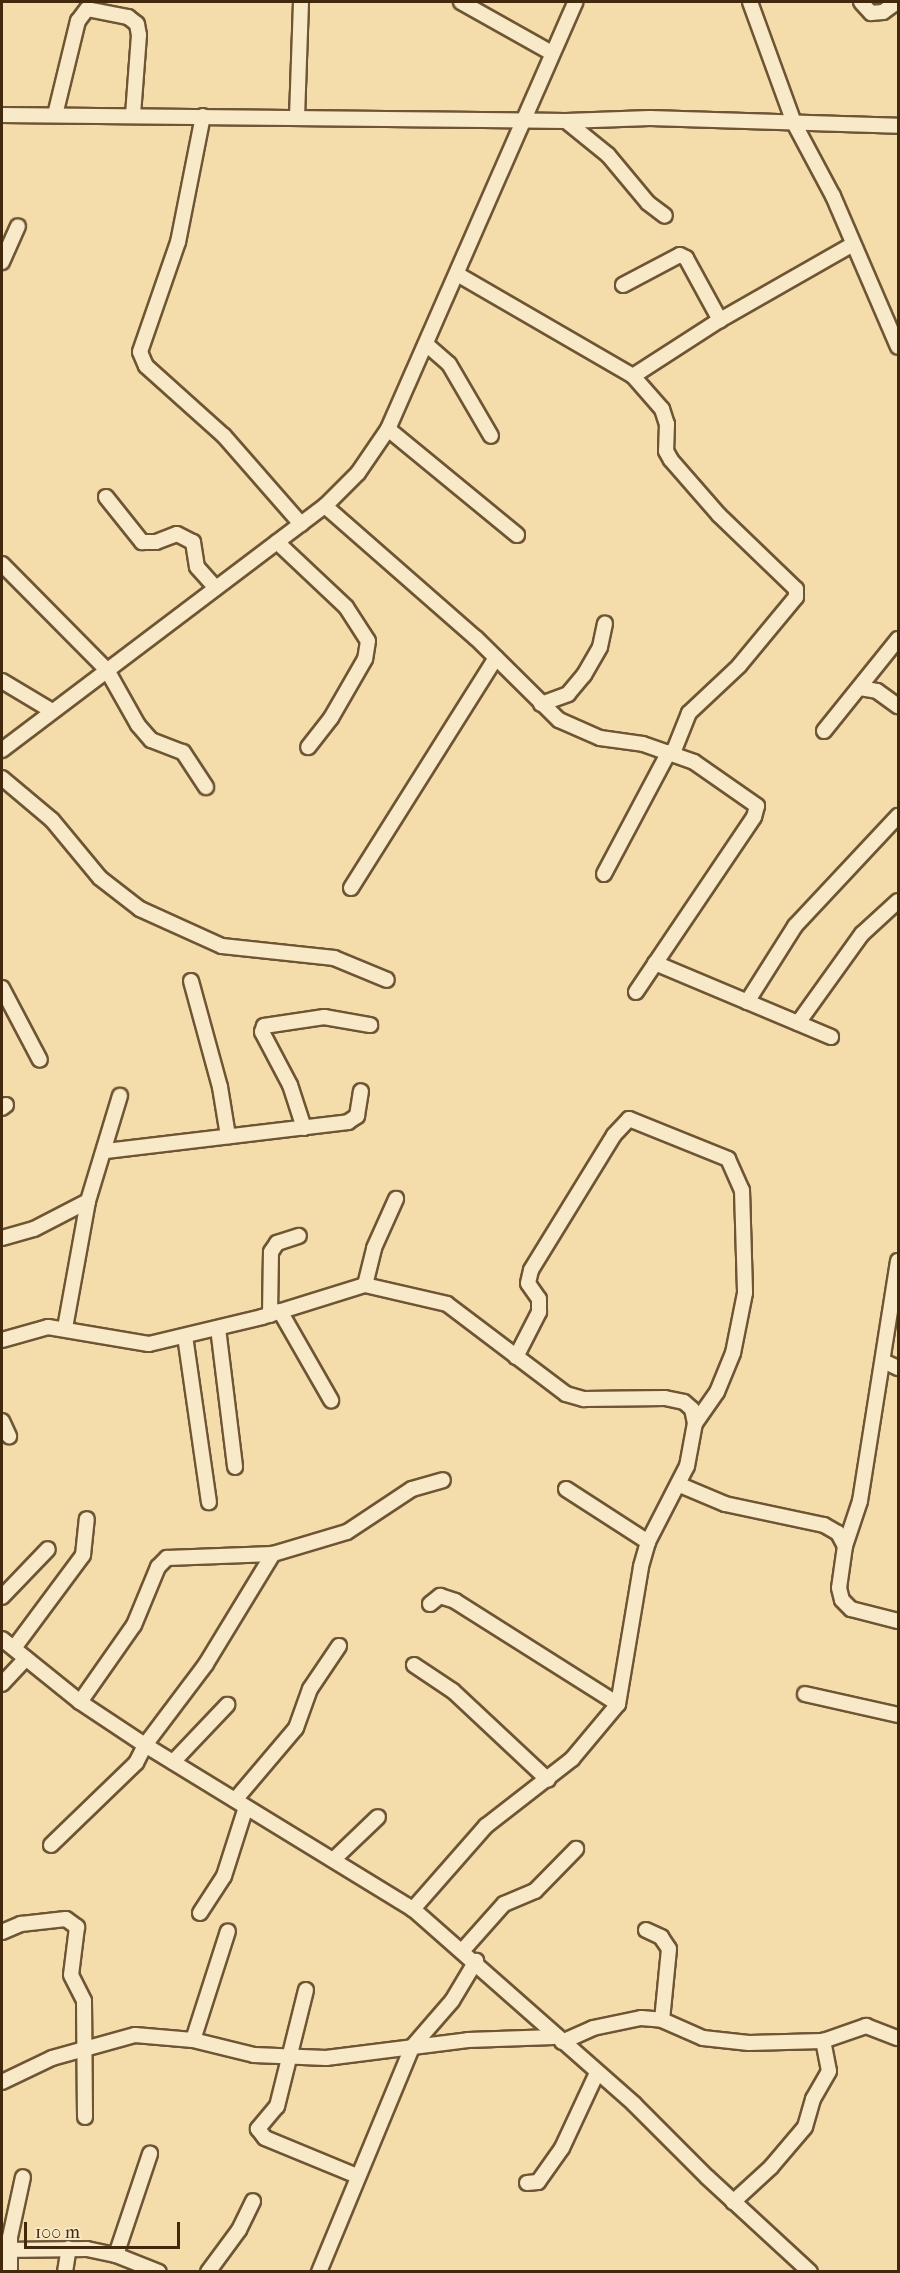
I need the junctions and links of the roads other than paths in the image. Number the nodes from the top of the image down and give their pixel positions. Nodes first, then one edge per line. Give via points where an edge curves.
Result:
1 (301, 2) edge
2 (461, 2) edge
3 (575, 2) edge
4 (750, 2) edge
5 (861, 2) edge
6 (897, 2) edge
7 (552, 53) junction
8 (2, 115) edge
9 (55, 115) junction
10 (133, 115) junction
11 (203, 116) junction
12 (297, 117) junction
13 (521, 121) junction
14 (566, 122) junction
15 (794, 123) junction
16 (898, 126) edge
17 (665, 216) dead end
18 (18, 226) dead end
19 (854, 244) junction
20 (2, 261) edge
21 (458, 274) junction
22 (623, 285) dead end
23 (720, 320) junction
24 (426, 344) junction
25 (898, 347) edge
26 (633, 376) junction
27 (388, 429) junction
28 (491, 436) dead end
29 (106, 497) dead end
30 (325, 506) junction
31 (301, 524) junction
32 (517, 535) dead end
33 (277, 542) junction
34 (2, 564) edge
35 (215, 588) junction
36 (605, 624) dead end
37 (898, 639) edge
38 (496, 658) junction
39 (107, 670) junction
40 (870, 676) junction
41 (2, 681) edge
42 (860, 688) junction
43 (877, 691) junction
44 (541, 704) junction
45 (898, 706) edge
46 (52, 711) junction
47 (824, 732) dead end
48 (308, 747) dead end
49 (2, 750) edge
50 (671, 752) junction
51 (2, 778) edge
52 (206, 787) dead end
53 (898, 816) edge
54 (604, 874) dead end
55 (351, 888) dead end
56 (898, 901) edge
57 (655, 963) junction
58 (387, 980) dead end
59 (190, 981) dead end
60 (2, 988) edge
61 (636, 992) dead end
62 (747, 1002) junction
63 (798, 1023) junction
64 (370, 1025) dead end
65 (831, 1037) dead end
66 (40, 1060) dead end
67 (361, 1091) dead end
68 (120, 1096) dead end
69 (304, 1128) junction
70 (228, 1136) junction
71 (106, 1151) junction
72 (396, 1199) dead end
73 (88, 1201) junction
74 (299, 1236) dead end
75 (2, 1238) edge
76 (898, 1262) edge
77 (365, 1285) junction
78 (275, 1313) junction
79 (65, 1328) junction
80 (218, 1328) junction
81 (185, 1336) junction
82 (2, 1340) edge
83 (516, 1357) junction
84 (883, 1361) junction
85 (897, 1368) edge
86 (880, 1376) junction
87 (331, 1400) dead end
88 (2, 1420) edge
89 (695, 1423) junction
90 (9, 1436) dead end
91 (235, 1467) dead end
92 (442, 1480) dead end
93 (680, 1485) junction
94 (566, 1488) dead end
95 (209, 1502) dead end
96 (87, 1520) dead end
97 (842, 1540) junction
98 (648, 1542) junction
99 (48, 1549) dead end
100 (273, 1554) junction
101 (2, 1597) edge
102 (430, 1604) dead end
103 (898, 1621) edge
104 (2, 1639) edge
105 (339, 1646) dead end
106 (14, 1648) junction
107 (26, 1658) junction
108 (414, 1665) dead end
109 (2, 1684) edge
110 (805, 1694) dead end
111 (80, 1702) junction
112 (618, 1704) junction
113 (227, 1705) dead end
114 (898, 1715) edge
115 (144, 1745) junction
116 (173, 1762) junction
117 (548, 1780) junction
118 (241, 1804) junction
119 (378, 1817) dead end
120 (51, 1845) dead end
121 (576, 1849) dead end
122 (333, 1860) junction
123 (413, 1909) junction
124 (200, 1913) dead end
125 (646, 1930) dead end
126 (228, 1931) dead end
127 (2, 1932) edge
128 (463, 1950) junction
129 (476, 1962) junction
130 (306, 1990) dead end
131 (662, 2020) junction
132 (579, 2034) junction
133 (898, 2038) edge
134 (558, 2039) junction
135 (193, 2040) junction
136 (823, 2041) junction
137 (412, 2047) junction
138 (84, 2049) junction
139 (572, 2052) junction
140 (291, 2057) junction
141 (597, 2073) junction
142 (2, 2082) edge
143 (85, 2118) dead end
144 (150, 2154) dead end
145 (357, 2176) junction
146 (23, 2177) dead end
147 (527, 2183) dead end
148 (253, 2200) dead end
149 (733, 2202) junction
150 (69, 2248) junction
151 (6, 2250) edge
152 (116, 2255) junction
153 (10, 2271) edge
154 (65, 2271) edge
155 (159, 2271) edge
156 (208, 2271) edge
157 (318, 2271) edge
158 (810, 2271) edge

1 - 12 street
2 - 7 street
3 - 7 street
4 - 15 street
5 - 6 street via 871,13 883,12
7 - 13 street
8 - 9 street
9 - 10 street
9 - 10 street via 78,21 87,9 128,16 137,24 140,35
10 - 11 street
11 - 12 street
11 - 31 street via 178,242 140,352 146,366 224,436
12 - 13 street
13 - 14 street
13 - 21 street
14 - 15 street via 650,118
14 - 17 street via 608,155 648,203
15 - 16 street
15 - 19 street
18 - 20 street
19 - 23 street
19 - 25 street
21 - 24 street
21 - 26 street
22 - 23 street via 680,255 686,258
23 - 26 street
24 - 27 street
24 - 28 street via 449,364
26 - 50 street via 662,409 667,424 666,452 671,460 719,516 796,589 796,597 739,666 688,713
27 - 30 street via 358,472
27 - 32 street
29 - 35 street via 142,542 156,543 177,534 193,542 197,567
30 - 31 street
30 - 38 street
31 - 33 street
33 - 35 street
33 - 48 street via 346,607 369,641 365,659 331,718
34 - 39 street
35 - 39 street
36 - 44 street via 600,647 584,675 568,694
37 - 40 street
38 - 44 street
38 - 55 street
39 - 46 street
39 - 52 street via 138,725 151,740 183,752
40 - 42 street
40 - 43 street
41 - 46 street
42 - 43 street
42 - 47 street
43 - 45 street
44 - 50 street via 565,724 600,738
46 - 49 street
50 - 54 street
50 - 57 street via 710,770 752,800 757,811
51 - 58 street via 52,819 100,878 140,909 222,946 334,957
53 - 62 street via 795,927
56 - 63 street via 862,934
57 - 61 street
57 - 62 street
59 - 70 street via 220,1087
60 - 66 street
62 - 63 street
63 - 65 street
64 - 69 street via 324,1017 264,1026 262,1032 290,1085
67 - 69 street via 353,1120
68 - 71 street
69 - 70 street
70 - 71 street
71 - 73 street
72 - 77 street via 374,1248
73 - 75 street via 34,1229
73 - 79 street
74 - 78 street via 277,1244 271,1252
76 - 84 street
77 - 78 street
77 - 83 street via 447,1304
78 - 80 street
78 - 87 street
79 - 81 street via 142,1344
79 - 82 street via 34,1329
80 - 81 street
80 - 91 street
81 - 95 street
83 - 89 street via 566,1394 584,1400 678,1400 692,1409
83 - 89 street via 539,1311 539,1299 528,1283 531,1270 614,1135 629,1119 728,1159 742,1190 745,1293 733,1353 717,1392
84 - 85 street
84 - 86 street
85 - 86 street
86 - 97 street via 861,1501
88 - 90 street
89 - 93 street
92 - 100 street via 412,1489 347,1532
93 - 97 street via 712,1500 824,1525
93 - 98 street
94 - 98 street
96 - 106 street via 83,1555
97 - 103 street via 842,1600 859,1612
98 - 112 street
99 - 101 street
100 - 111 street via 166,1557 125,1640
100 - 115 street via 206,1664
102 - 112 street via 440,1596 456,1601
104 - 106 street
105 - 118 street via 310,1689 296,1728
106 - 107 street
107 - 109 street
107 - 111 street
108 - 117 street via 453,1691
110 - 114 street
111 - 115 street
112 - 117 street via 572,1759
113 - 116 street
115 - 116 street
115 - 120 street via 136,1763
116 - 118 street
117 - 123 street via 481,1831
118 - 122 street
118 - 124 street via 224,1876
119 - 122 street
121 - 128 street via 535,1891 504,1904
122 - 123 street
123 - 128 street
125 - 131 street via 661,1937 669,1949
126 - 135 street
127 - 138 street via 21,1924 66,1919 77,1927 71,1975 84,2001
128 - 129 street
129 - 134 street
129 - 137 street via 452,2001
130 - 140 street
131 - 132 street via 630,2018
131 - 136 street via 718,2040
132 - 134 street
132 - 139 street
133 - 136 street via 866,2026
134 - 137 street
134 - 139 street
135 - 138 street via 135,2035
135 - 140 street via 254,2055
136 - 149 street via 829,2071 813,2099 805,2127 771,2167
137 - 140 street via 326,2058
137 - 145 street
138 - 142 street via 52,2058
138 - 143 street
139 - 141 street
140 - 145 street via 277,2106 261,2123 260,2134
141 - 147 street via 561,2148 538,2182
141 - 149 street
144 - 152 street
145 - 157 street
146 - 151 street
148 - 156 street via 239,2230
149 - 158 street
150 - 151 street
150 - 152 street
150 - 154 street
151 - 153 street
152 - 155 street

